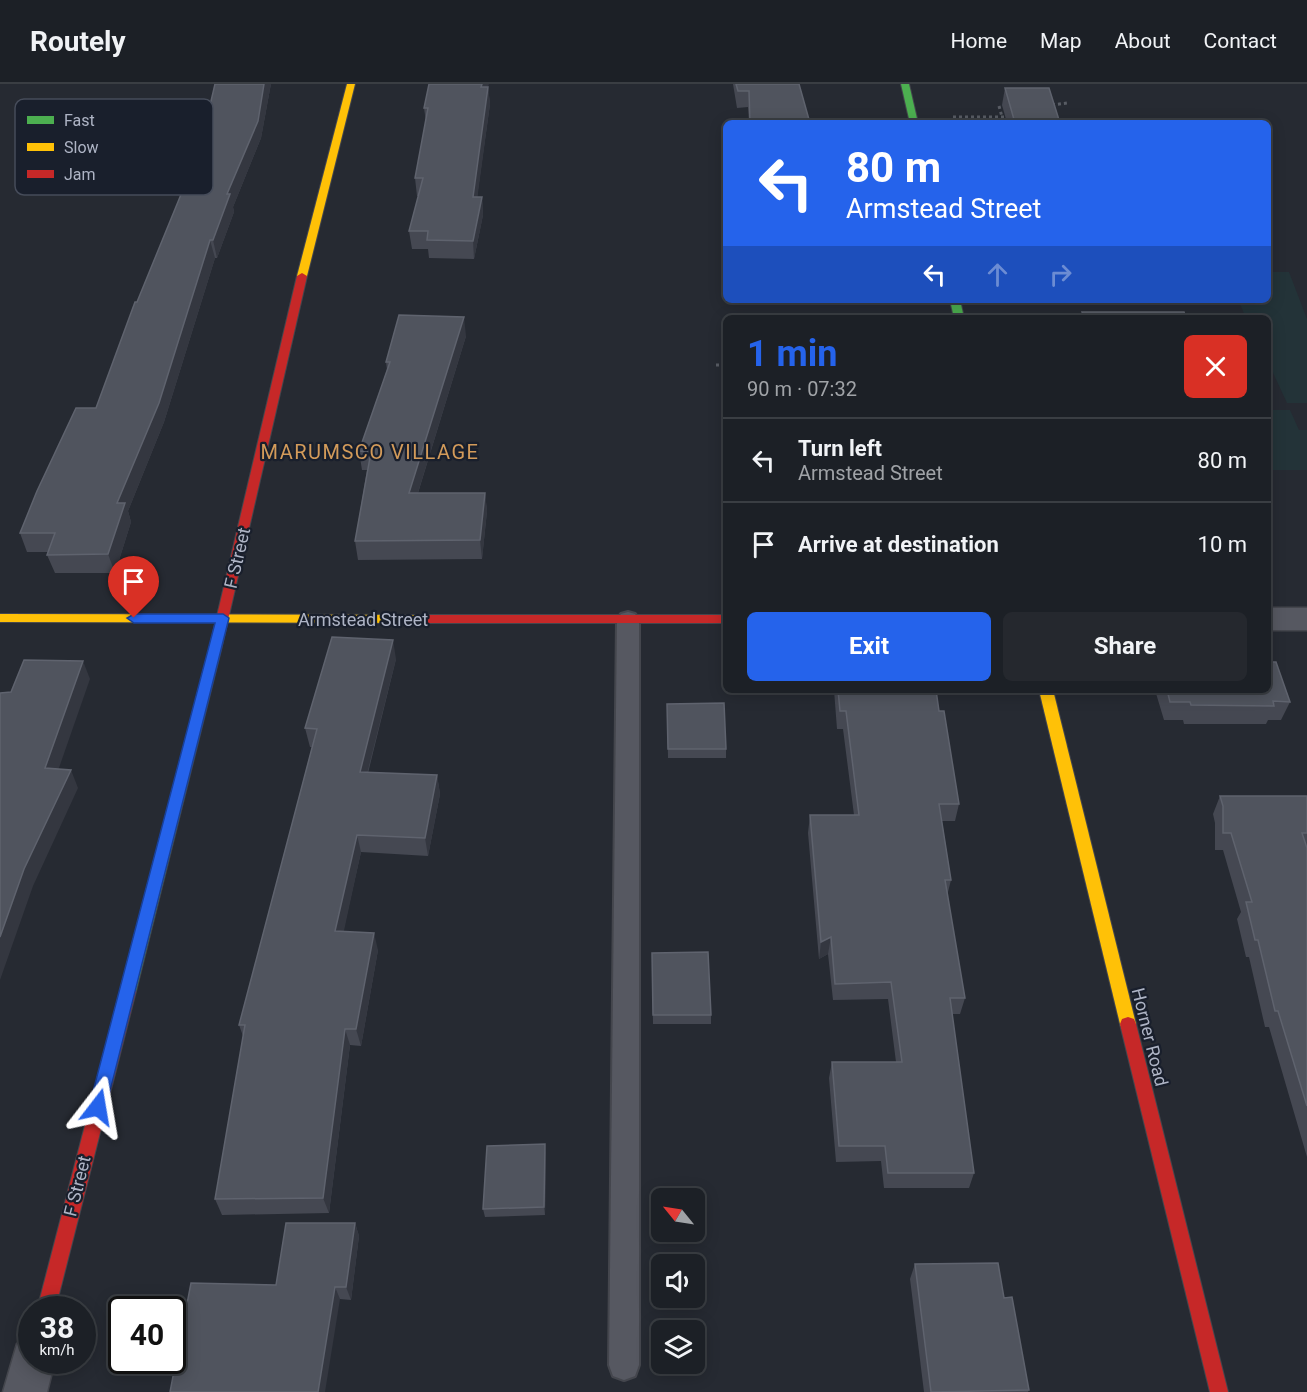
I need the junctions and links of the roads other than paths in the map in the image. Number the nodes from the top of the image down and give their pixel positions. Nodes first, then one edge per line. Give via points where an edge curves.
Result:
1 (351, 84) edge
2 (905, 84) edge
3 (913, 120) edge
4 (0, 618) edge
5 (223, 618) junction
6 (628, 619) junction
7 (723, 619) edge
8 (1271, 619) edge
9 (1307, 619) edge
10 (1047, 693) edge
11 (50, 1296) edge
12 (624, 1365) dead end
13 (30, 1374) edge
14 (25, 1392) edge
15 (1219, 1392) edge

1 - 5 street, F Street
2 - 3 street
4 - 5 street, Armstead Street
5 - 6 street, Armstead Street
5 - 11 street, F Street
6 - 7 street, Armstead Street
6 - 12 lane
8 - 9 street
10 - 15 street, Horner Road
13 - 14 street

